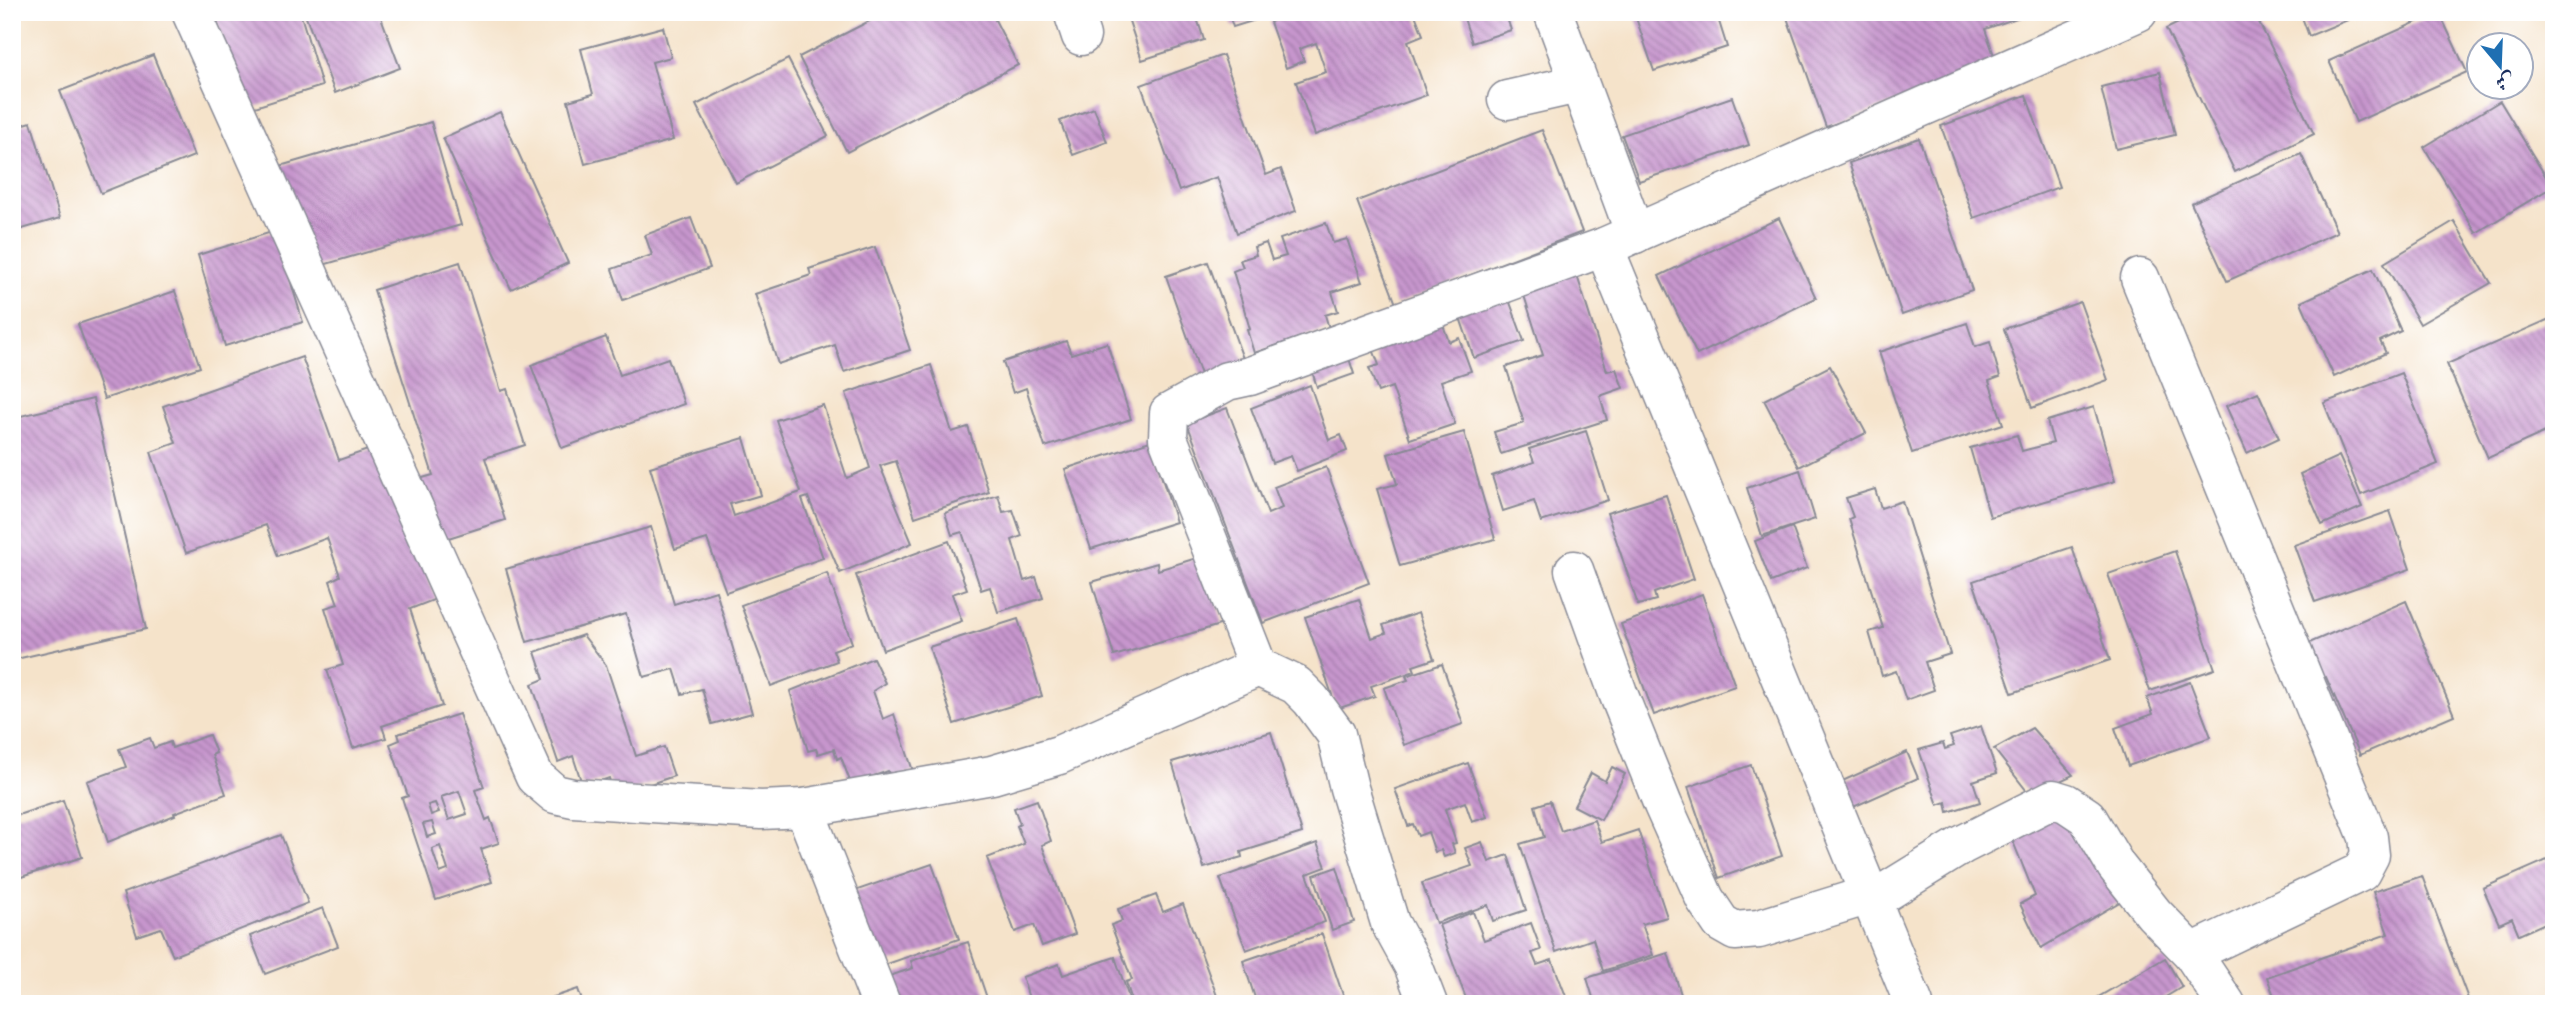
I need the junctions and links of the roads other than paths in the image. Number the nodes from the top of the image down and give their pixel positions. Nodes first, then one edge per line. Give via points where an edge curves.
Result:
1 (191, 12) edge
2 (1553, 12) edge
3 (2138, 12) edge
4 (2073, 25) edge
5 (1578, 84) junction
6 (1507, 100) dead end
7 (1620, 240) junction
8 (2140, 278) dead end
9 (1574, 570) dead end
10 (1258, 667) junction
11 (804, 808) junction
12 (1871, 897) junction
13 (2192, 953) junction
14 (881, 1004) edge
15 (1428, 1004) edge
16 (1914, 1004) edge
17 (2226, 1004) edge

1 - 11 street via 535,776 555,794 573,798 761,810
2 - 5 street
3 - 4 street
4 - 7 street
5 - 6 street
5 - 7 street
7 - 10 street via 1406,321 1227,381 1169,413 1168,438
7 - 12 street
8 - 13 street via 2368,837 2370,855 2361,872
9 - 12 street via 1663,804 1705,899 1721,923 1735,931 1759,929
10 - 11 street via 1059,755 992,775
10 - 15 street via 1296,685 1336,734 1390,923
11 - 14 street
12 - 13 street via 2053,799 2087,817 2116,866
12 - 16 street
13 - 17 street

